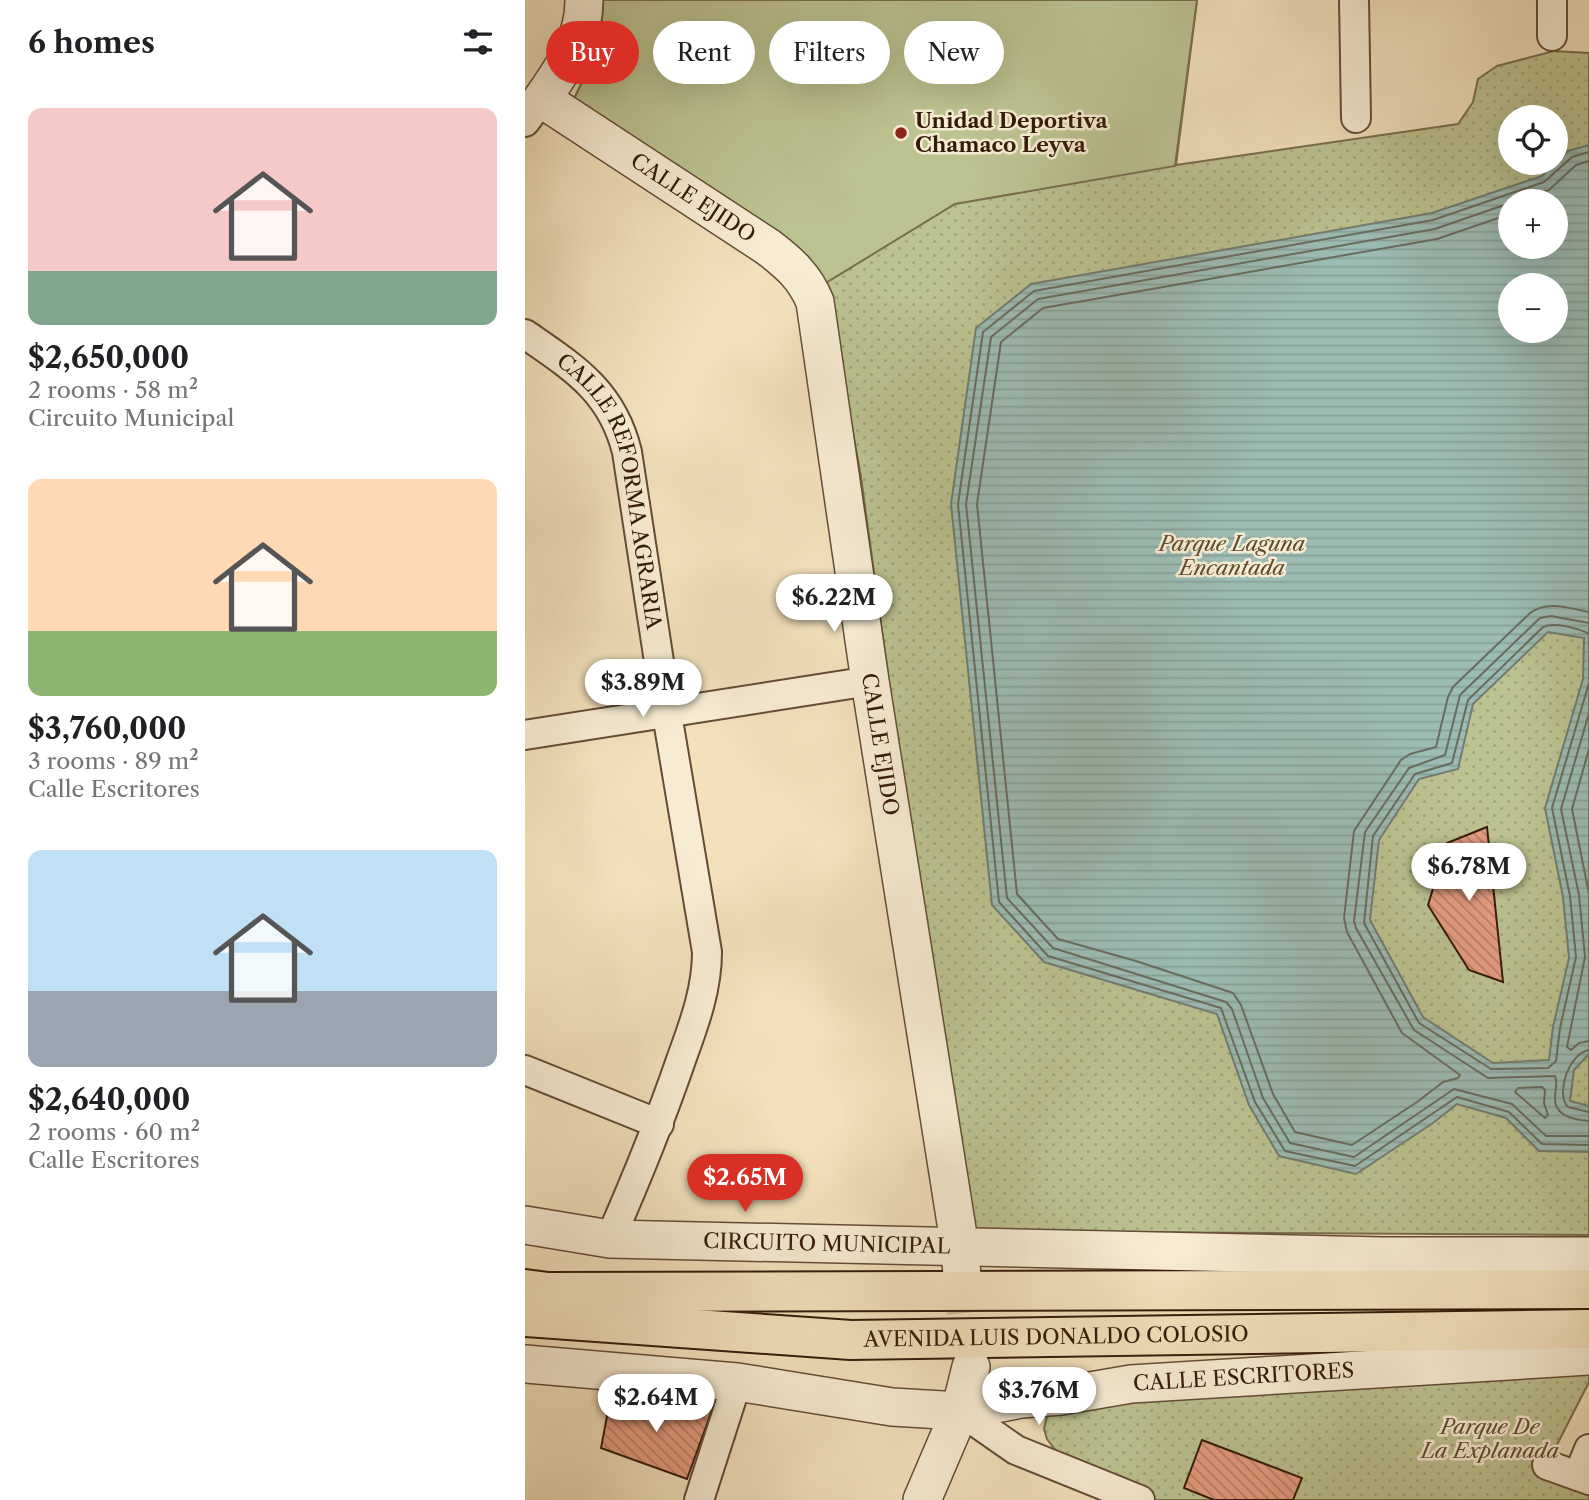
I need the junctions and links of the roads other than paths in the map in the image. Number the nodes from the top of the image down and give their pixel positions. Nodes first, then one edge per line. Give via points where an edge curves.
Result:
1 (584, 0) edge
2 (1354, 0) edge
3 (1552, 0) edge
4 (1552, 36) dead end
5 (533, 110) edge
6 (1356, 118) dead end
7 (525, 334) edge
8 (870, 681) junction
9 (667, 714) junction
10 (525, 735) edge
11 (525, 1070) edge
12 (659, 1124) junction
13 (525, 1225) edge
14 (610, 1239) junction
15 (1589, 1256) edge
16 (961, 1262) junction
17 (525, 1289) edge
18 (1589, 1289) edge
19 (525, 1317) edge
20 (1589, 1329) edge
21 (1589, 1356) edge
22 (525, 1364) edge
23 (971, 1367) tunnel mouth
24 (737, 1382) junction
25 (1021, 1399) junction
26 (960, 1411) junction
27 (1589, 1449) edge
28 (1016, 1450) junction
29 (1547, 1465) dead end
30 (1584, 1478) edge
31 (1137, 1499) edge
32 (699, 1500) edge
33 (922, 1500) edge

1 - 5 street via 576,46
2 - 6 street
3 - 4 street
5 - 8 street, CALLE EJIDO via 768,247 794,267 810,290 820,332
7 - 9 street, CALLE REFORMA AGRARIA via 588,380 621,428
8 - 9 street
8 - 16 street, CALLE EJIDO
9 - 10 street
9 - 12 street, CALLE REFORMA AGRARIA via 702,915 707,971 701,1005
11 - 12 street
12 - 14 street, CALLE REFORMA AGRARIA
13 - 14 street, CIRCUITO MUNICIPAL
14 - 16 street, CIRCUITO MUNICIPAL
15 - 16 street via 1167,1250
17 - 18 main road, AVENIDA LUIS DONALDO COLOSIO
19 - 20 main road, AVENIDA LUIS DONALDO COLOSIO via 851,1340
21 - 25 street, CALLE ESCRITORES via 1131,1384
22 - 24 street, CALLE ESCRITORES
23 - 26 street
24 - 26 street, CALLE ESCRITORES via 892,1407
24 - 32 street
25 - 26 street, CALLE ESCRITORES
25 - 28 street via 1014,1433
26 - 28 street
26 - 33 street
27 - 30 street
28 - 31 street
29 - 30 street

